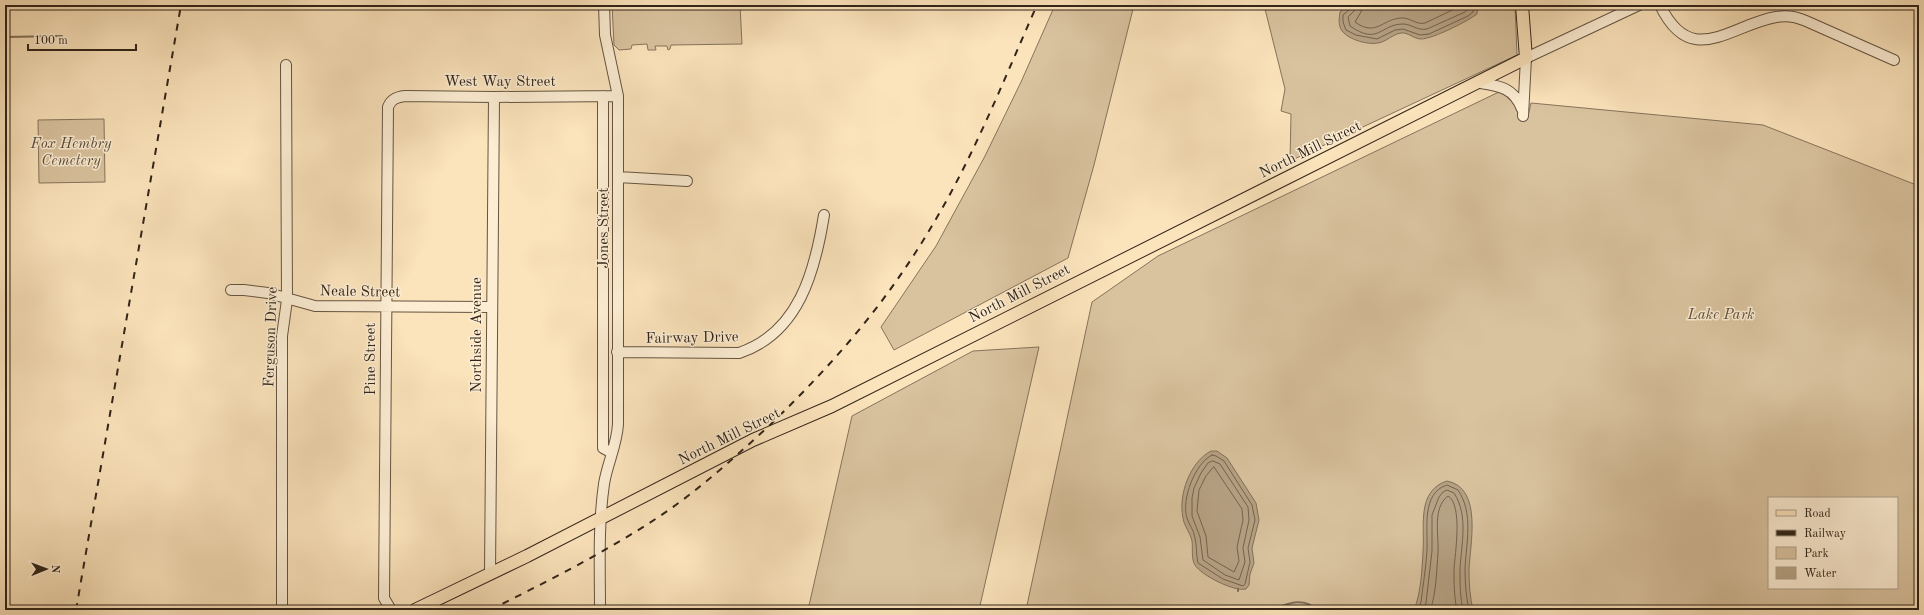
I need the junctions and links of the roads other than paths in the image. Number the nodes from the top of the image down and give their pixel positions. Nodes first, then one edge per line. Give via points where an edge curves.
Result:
1 (604, 5) edge
2 (1522, 5) edge
3 (1639, 5) edge
4 (1660, 5) edge
5 (1526, 58) junction
6 (1894, 60) dead end
7 (286, 65) dead end
8 (1480, 83) junction
9 (603, 96) junction
10 (618, 96) junction
11 (494, 97) junction
12 (388, 107) joint
13 (618, 177) junction
14 (687, 182) dead end
15 (824, 215) dead end
16 (231, 290) dead end
17 (287, 300) junction
18 (385, 307) junction
19 (491, 307) junction
20 (617, 352) junction
21 (612, 453) junction
22 (601, 518) junction
23 (490, 574) junction
24 (282, 610) edge
25 (391, 610) edge
26 (415, 610) edge
27 (600, 610) edge

1 - 10 street, Jones Street via 605,35
2 - 5 main road
3 - 5 street, North Mill Street
4 - 6 street via 1676,29 1698,39 1714,39 1771,18 1791,16
5 - 8 main road, North Mill Street
5 - 8 street via 1523,114 1517,98 1507,89
7 - 17 street, Ferguson Drive
8 - 22 main road, North Mill Street via 1080,280 832,406 754,440
9 - 10 street, West Way Street
9 - 11 street, West Way Street
9 - 21 street, Jones Street via 603,448
10 - 13 street, Jones Street
11 - 12 street, West Way Street via 405,96 397,97
11 - 19 street, Northside Avenue
12 - 18 street, Pine Street
13 - 14 street
13 - 20 street, Jones Street
15 - 20 street, Fairway Drive via 813,268 803,293 782,325 762,343 739,353
16 - 17 street, Neale Street via 268,293
17 - 18 street, Neale Street via 315,306
17 - 24 street, Ferguson Drive via 282,336
18 - 19 street, Neale Street
18 - 25 street, Pine Street via 384,598
19 - 23 street, Northside Avenue
20 - 21 street, Jones Street via 617,430
21 - 22 street, Jones Street via 604,485
22 - 23 main road, North Mill Street
22 - 27 street, Jones Street
23 - 26 main road, North Mill Street

